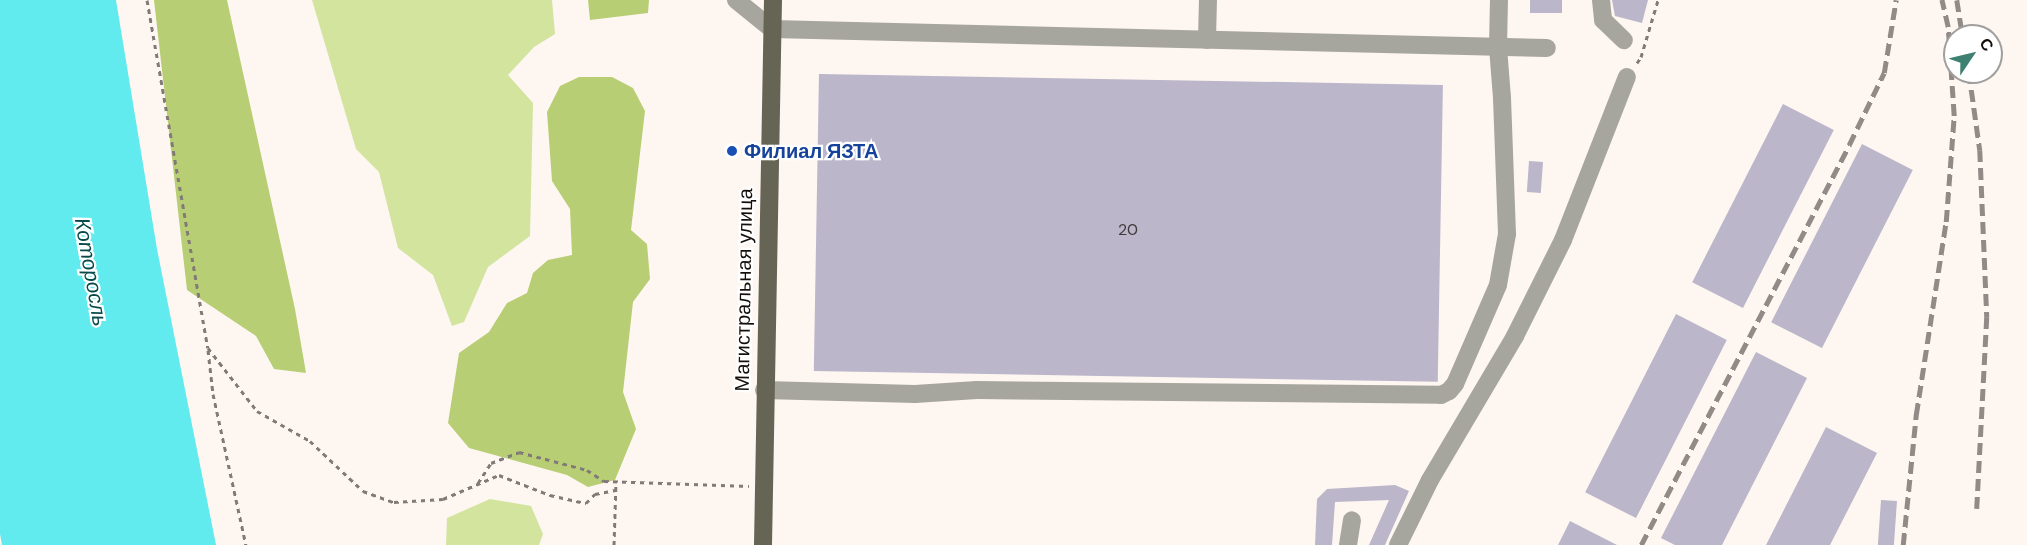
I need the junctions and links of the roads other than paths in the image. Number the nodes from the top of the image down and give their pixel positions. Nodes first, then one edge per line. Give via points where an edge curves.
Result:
1 (736, 0) edge
2 (773, 0) edge
3 (1208, 0) edge
4 (1499, 0) edge
5 (1601, 0) edge
6 (772, 29) junction
7 (1208, 40) junction
8 (1624, 40) dead end
9 (1498, 47) junction
10 (1547, 48) dead end
11 (1627, 77) road end
12 (764, 390) junction
13 (1352, 520) dead end
14 (763, 545) edge
15 (1348, 545) edge
16 (1398, 545) edge

1 - 6 lane
2 - 6 main road, Магистральная улица
3 - 7 lane
4 - 9 lane
5 - 8 lane via 1603,20
6 - 7 lane
6 - 12 main road, Магистральная улица
7 - 9 lane
9 - 10 lane
9 - 12 lane via 1507,234 1503,260 1498,285 1455,384 1441,395
11 - 16 lane via 1563,240 1515,336 1430,480
12 - 14 main road, Магистральная улица
13 - 15 lane

